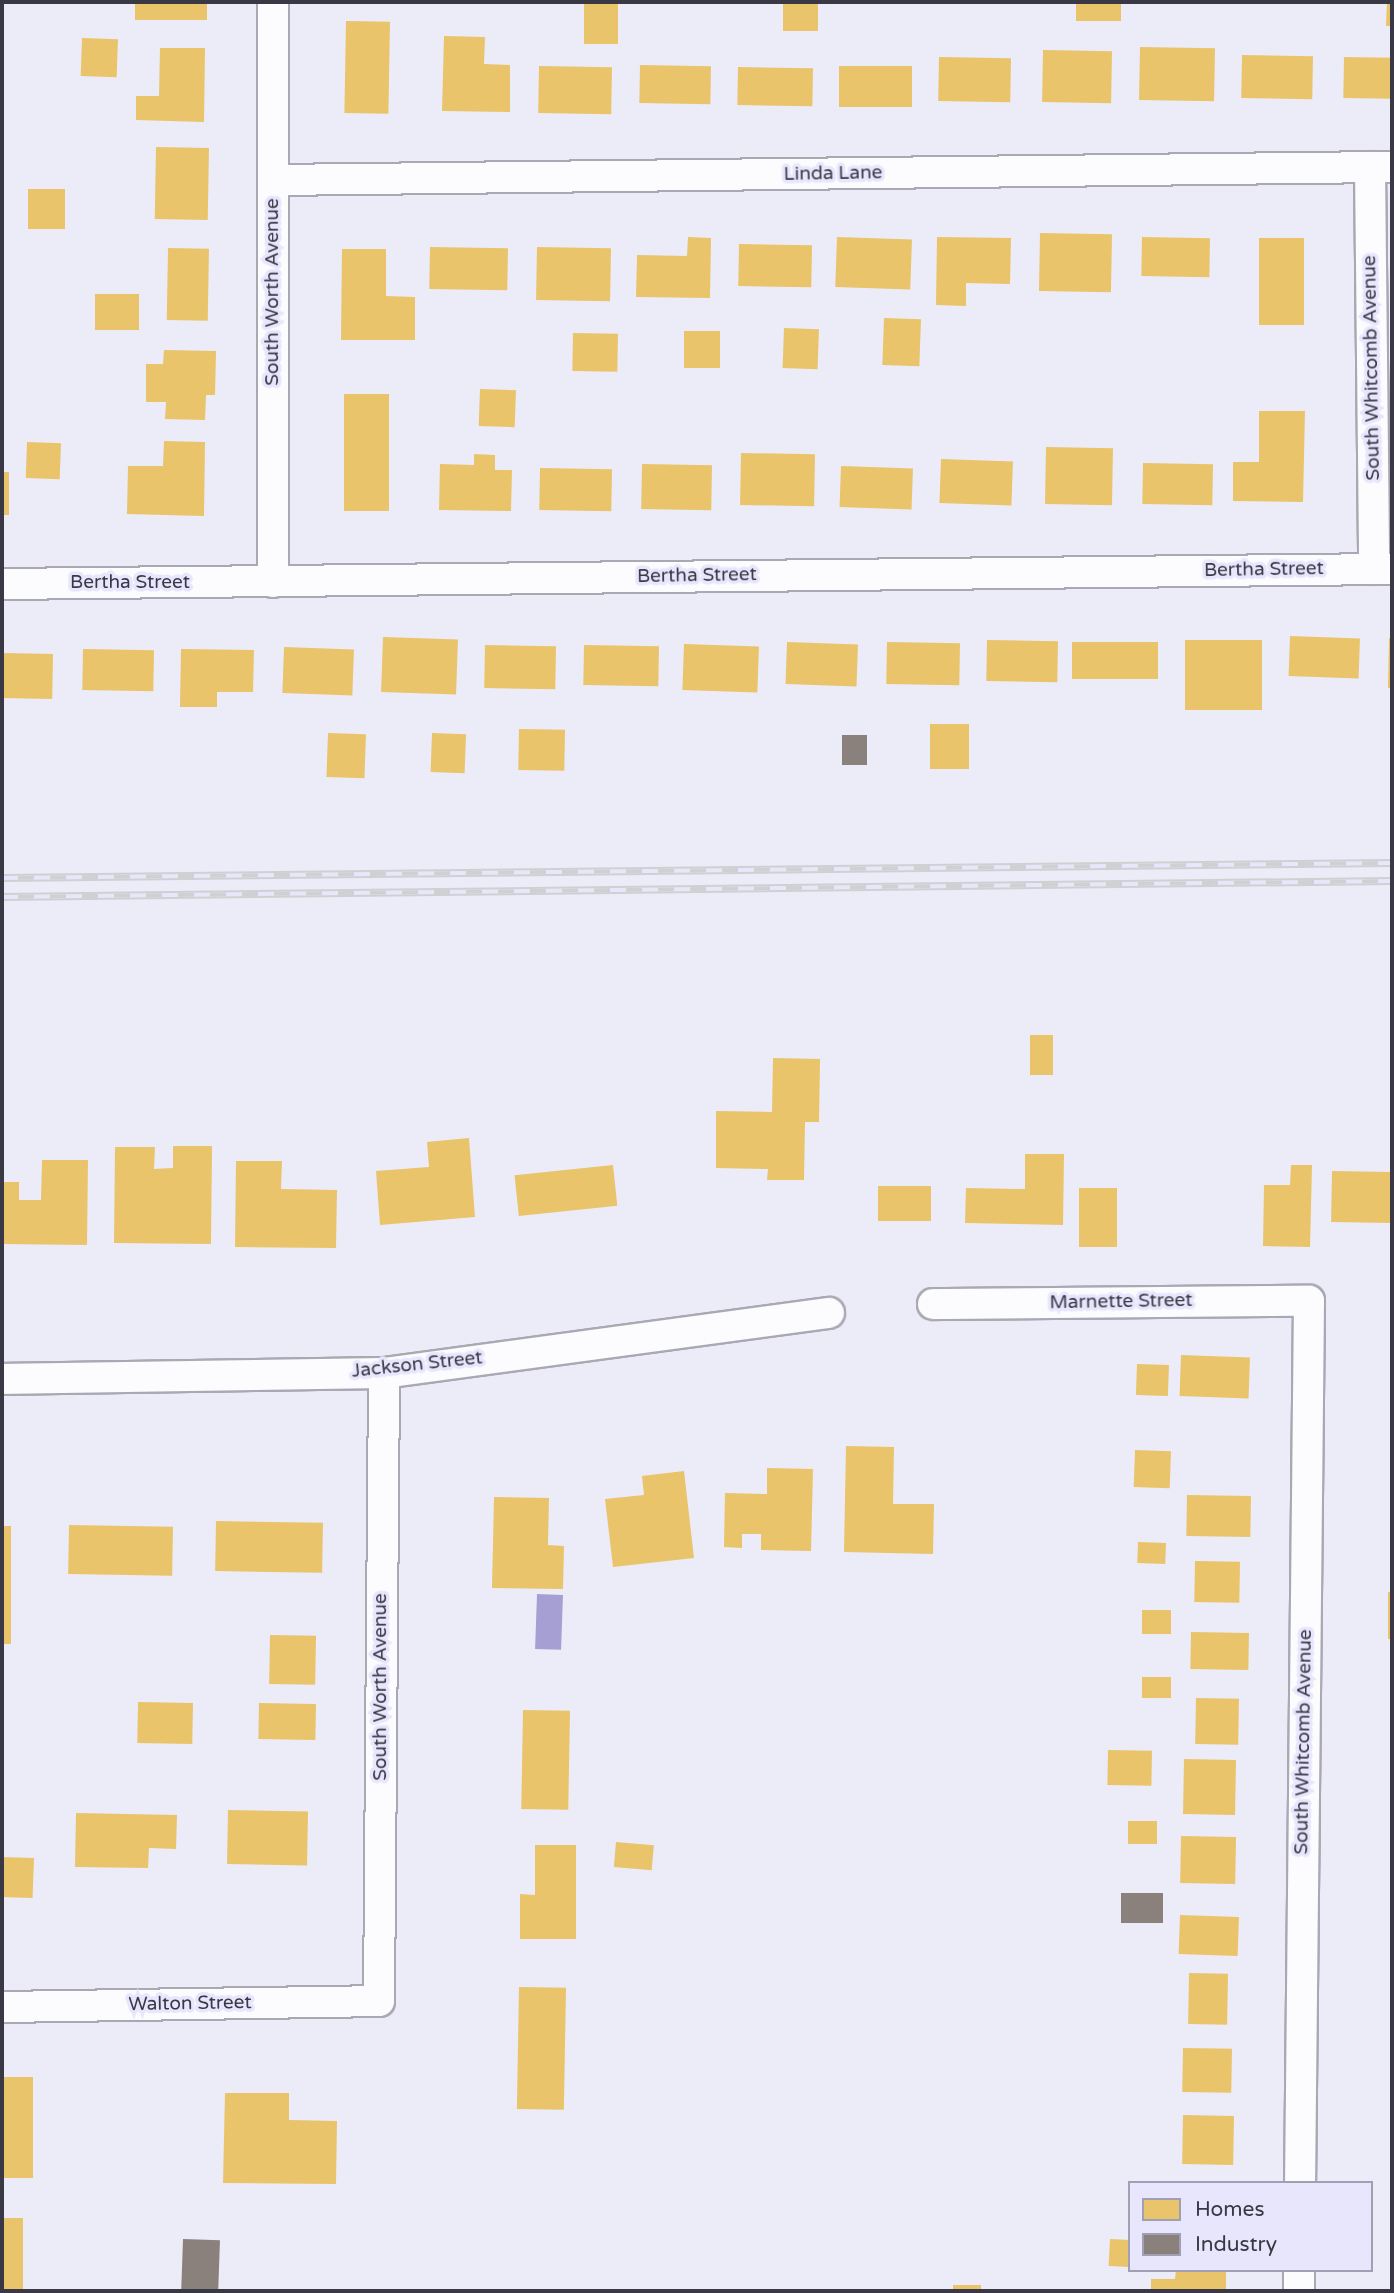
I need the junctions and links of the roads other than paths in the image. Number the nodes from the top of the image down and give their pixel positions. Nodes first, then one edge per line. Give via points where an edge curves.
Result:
1 (273, 2) edge
2 (1381, 167) edge
3 (273, 180) junction
4 (1383, 569) edge
5 (273, 582) junction
6 (2, 584) edge
7 (1309, 1301) joint
8 (933, 1304) dead end
9 (830, 1313) dead end
10 (384, 1373) junction
11 (2, 1379) edge
12 (379, 2001) joint
13 (2, 2007) edge
14 (1300, 2181) edge
15 (1299, 2272) edge
16 (1299, 2291) edge

1 - 3 street, South Worth Avenue
2 - 3 street, Linda Lane
2 - 4 street, South Whitcomb Avenue
3 - 5 street, South Worth Avenue
4 - 5 street, Bertha Street
5 - 6 street, Bertha Street
7 - 8 street, Marnette Street
7 - 14 street, South Whitcomb Avenue
9 - 10 street, Jackson Street
10 - 11 street, Jackson Street
10 - 12 street, South Worth Avenue
12 - 13 street, Walton Street
15 - 16 street

